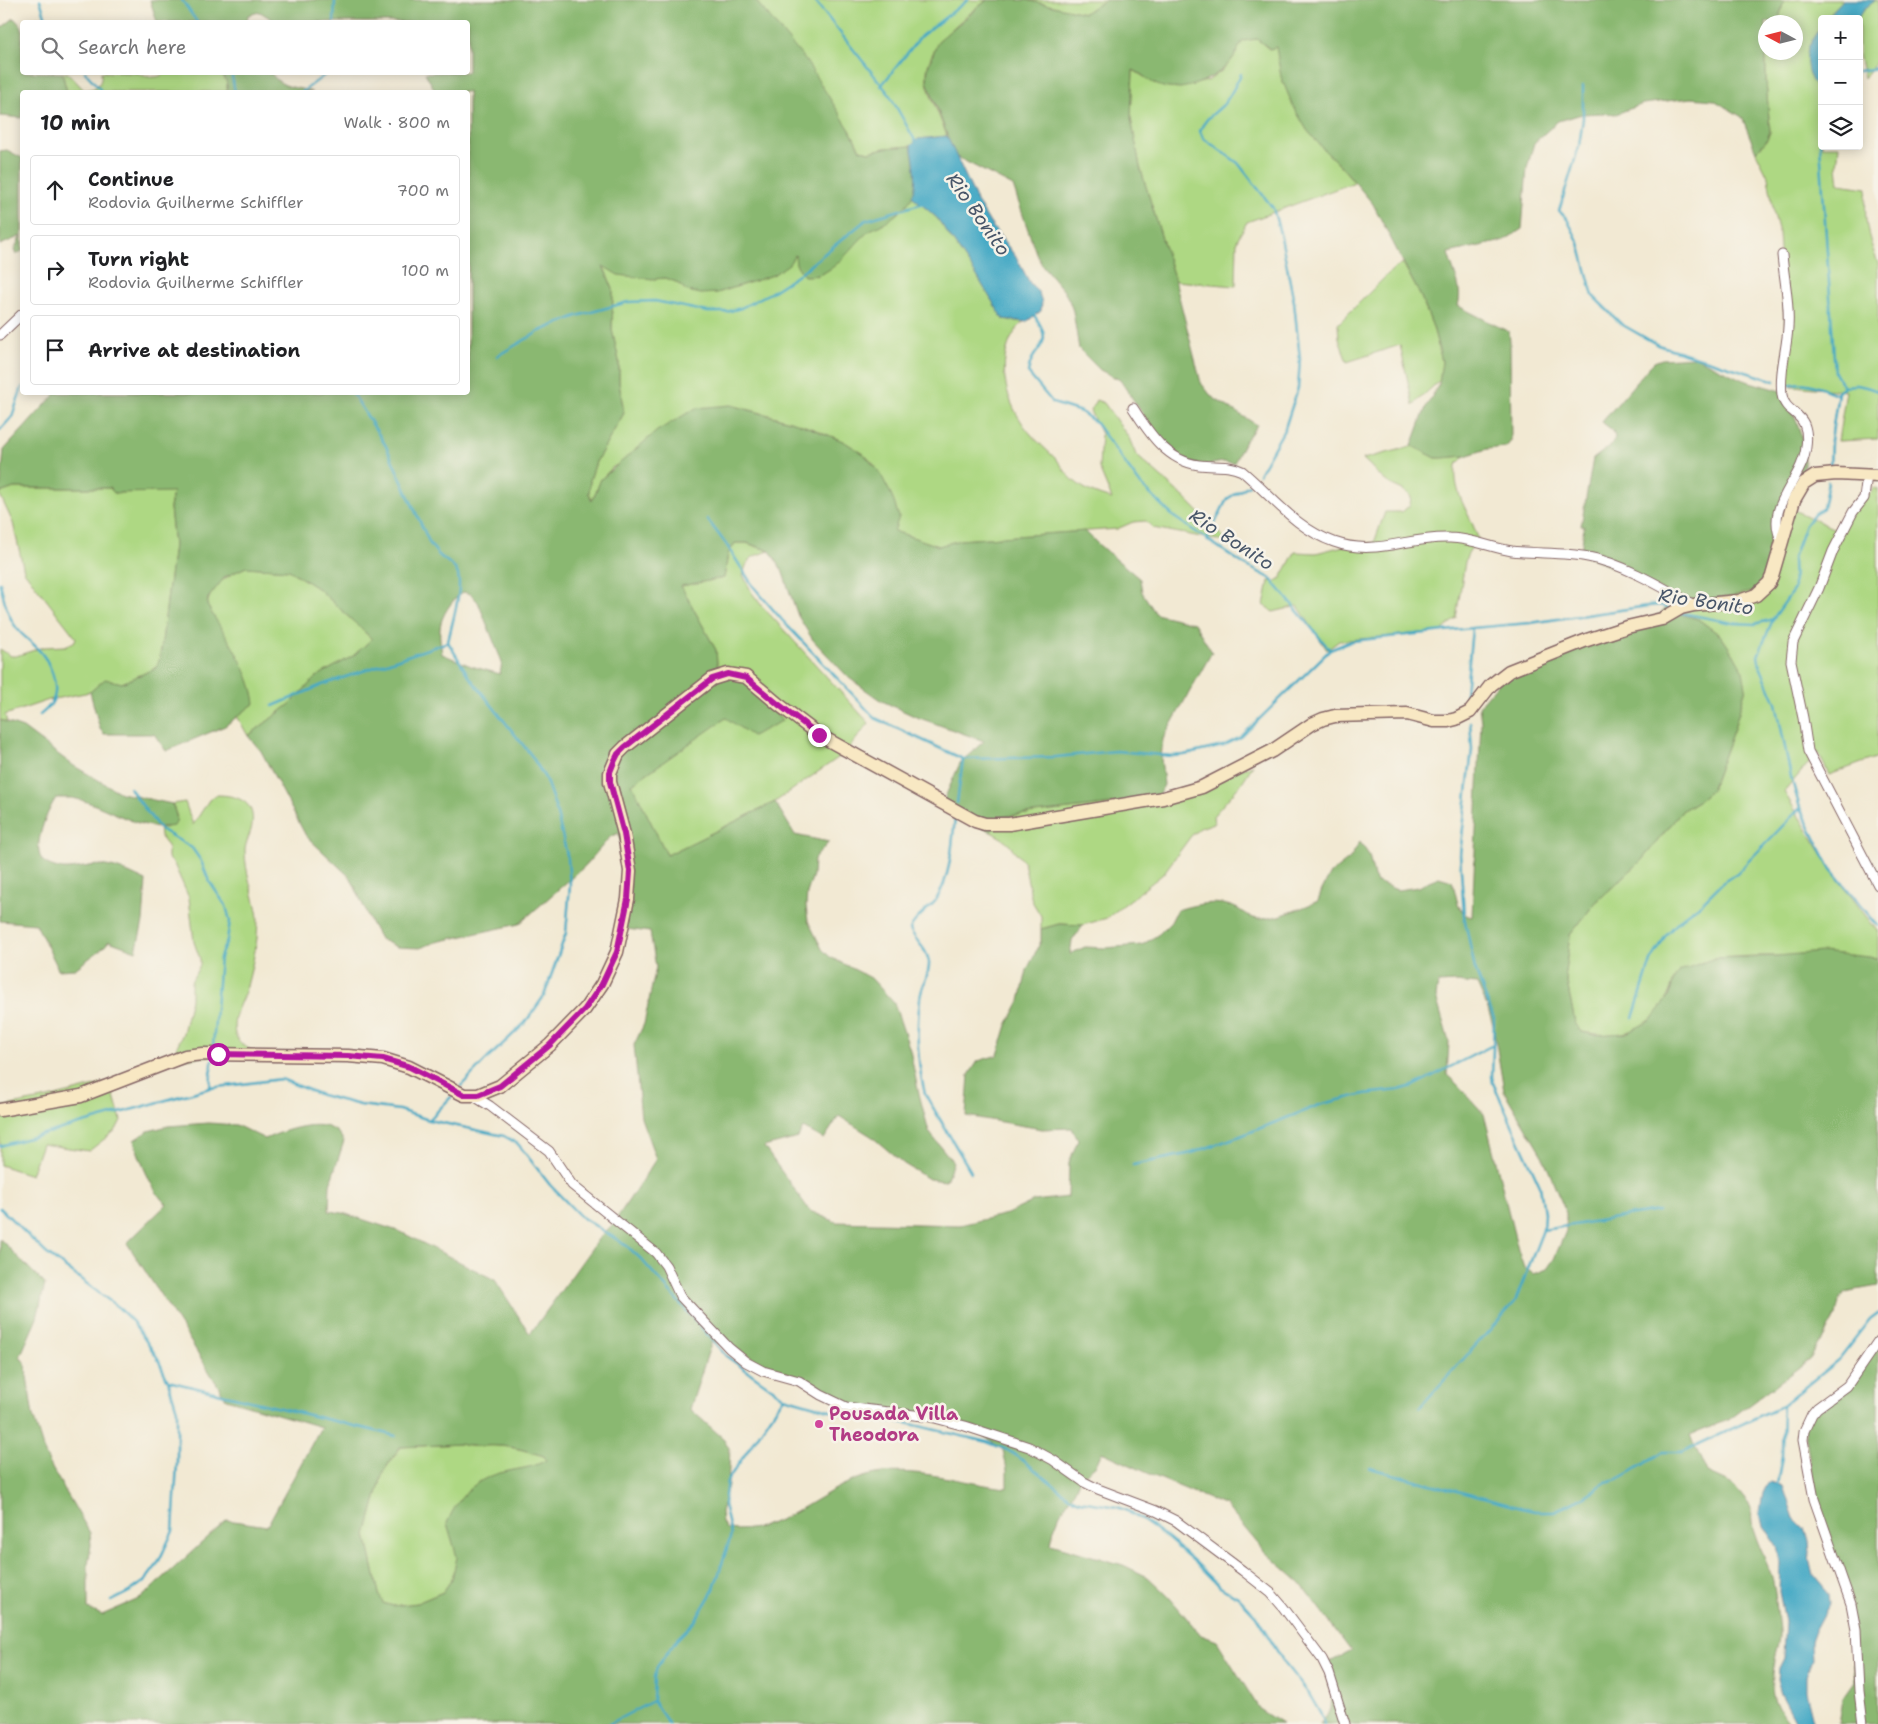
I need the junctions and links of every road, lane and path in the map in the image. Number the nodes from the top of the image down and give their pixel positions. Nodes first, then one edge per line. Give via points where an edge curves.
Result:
1 (1782, 255) dead end
2 (20, 316) edge
3 (0, 335) edge
4 (1133, 408) dead end
5 (1872, 475) edge
6 (1782, 542) junction
7 (1694, 605) junction
8 (1878, 885) edge
9 (472, 1095) junction
10 (0, 1110) edge
11 (1878, 1341) edge
12 (1345, 1724) edge
13 (1863, 1724) edge

1 - 6 street via 1789,312 1782,395 1785,405 1804,424 1806,434 1802,463 1786,489 1780,507 1777,527
2 - 3 street
4 - 7 street via 1167,451 1193,464 1232,467 1242,471 1291,517 1332,542 1368,548 1429,538 1451,538 1512,550 1588,557 1614,565
5 - 6 street via 1836,474 1809,479 1798,492
5 - 8 street via 1864,498 1833,551 1820,588 1793,642 1791,662 1808,751
6 - 7 street via 1769,583 1756,595 1740,601
7 - 9 street via 1662,619 1587,640 1509,671 1496,680 1470,712 1456,719 1434,721 1407,714 1335,716 1312,724 1272,751 1202,787 1163,798 1010,824 975,821 819,735 746,678 735,674 712,679 625,747 610,772 630,871 617,952 602,984 585,1009 550,1045 500,1086
9 - 10 street via 456,1092 410,1067 383,1059 202,1054 185,1056 81,1096
9 - 12 street via 549,1151 572,1185 649,1247 666,1266 680,1296 746,1362 799,1381 846,1407 931,1417 1029,1447 1084,1482 1176,1521 1243,1571 1283,1606 1322,1659
11 - 13 street via 1847,1386 1817,1408 1804,1431 1814,1499 1851,1604

